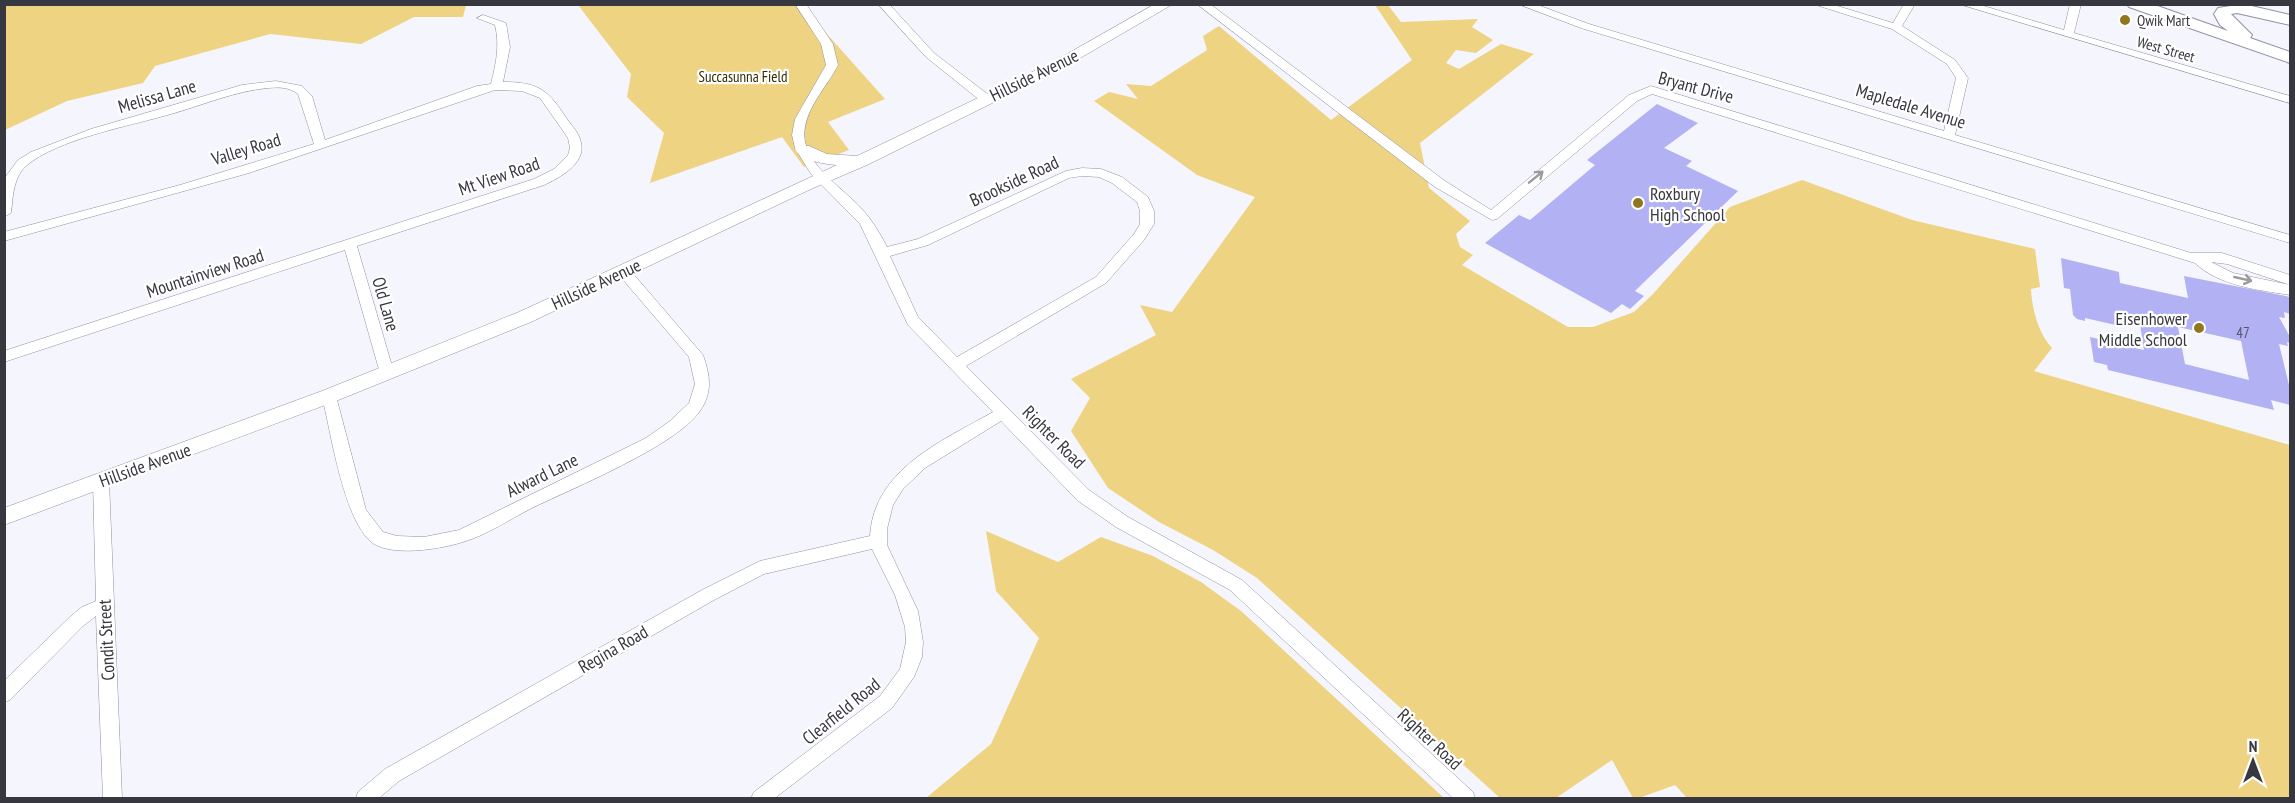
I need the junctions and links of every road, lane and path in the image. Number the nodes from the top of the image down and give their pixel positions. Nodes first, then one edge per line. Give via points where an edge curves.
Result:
1 (800, 4) edge
2 (883, 4) edge
3 (1166, 4) edge
4 (1202, 4) edge
5 (1522, 4) edge
6 (1818, 4) edge
7 (1910, 4) edge
8 (1964, 4) edge
9 (2076, 4) edge
10 (2156, 4) edge
11 (2135, 5) edge
12 (483, 18) dead end
13 (2290, 20) edge
14 (1896, 27) junction
15 (2068, 35) junction
16 (2244, 35) junction
17 (2290, 50) edge
18 (2290, 58) edge
19 (496, 86) junction
20 (986, 99) junction
21 (2290, 100) edge
22 (1949, 136) junction
23 (320, 145) junction
24 (802, 150) junction
25 (861, 161) junction
26 (823, 178) junction
27 (4, 213) edge
28 (416, 223) joint
29 (4, 237) edge
30 (2290, 239) edge
31 (350, 244) junction
32 (883, 253) junction
33 (2200, 260) junction
34 (624, 272) junction
35 (2290, 280) edge
36 (2290, 290) edge
37 (4, 357) edge
38 (955, 365) junction
39 (387, 373) junction
40 (329, 396) junction
41 (1003, 413) junction
42 (101, 481) junction
43 (4, 518) edge
44 (879, 541) junction
45 (104, 604) junction
46 (4, 694) edge
47 (113, 798) edge
48 (364, 798) edge
49 (761, 798) edge
50 (1466, 798) edge

1 - 24 street via 827,44 832,59 829,74 798,130
2 - 20 street via 930,55
3 - 20 main road, Hillside Avenue via 1086,50
4 -> 33 street, Bryant Drive via 1440,184 1492,216 1633,98 1651,90
5 - 22 street, Mapledale Avenue
6 - 14 street
7 - 14 street
8 - 15 street, West Street
9 - 15 street
10 - 16 highway
11 - 18 highway
12 - 19 street via 500,23 504,37 506,48
13 - 16 highway via 2242,9 2224,11 2226,21
14 - 22 street via 1947,60 1961,74
15 - 21 street, West Street
16 - 17 highway
19 - 23 street, Valley Road
19 - 28 street, Mt View Road via 538,91 550,100 574,139 576,149 571,160 539,182
20 - 25 main road, Hillside Avenue
22 - 30 street, Mapledale Avenue
23 - 27 street, Melissa Lane via 303,91 286,85 252,87 67,141 33,155 9,181
23 - 29 street, Valley Road
24 - 25 main road via 824,159
24 - 26 street, Righter Road
25 - 26 main road, Hillside Avenue
26 - 32 street, Righter Road via 865,220
26 - 34 main road, Hillside Avenue
28 - 31 street, Mountainview Road
31 - 37 street, Mountainview Road
31 - 39 street, Old Lane
32 - 38 street, Righter Road via 905,309
32 - 38 street, Brookside Road via 923,242 1066,175 1101,173 1143,200 1147,224 1101,280
33 - 35 street, Bryant Drive via 2222,258
33 -> 36 street, Bryant Drive via 2218,273
34 - 39 main road, Hillside Avenue
34 - 40 street, Alward Lane via 696,355 705,384 692,412 651,442 462,536 424,544 377,537 359,512
38 - 41 street, Righter Road
39 - 40 main road, Hillside Avenue
40 - 42 main road, Hillside Avenue
41 - 44 street via 926,460 899,483 890,494 879,526
41 - 50 street, Righter Road via 1083,495 1236,585
42 - 43 main road, Hillside Avenue
42 - 45 street, Condit Street
44 - 48 street, Regina Road via 760,568 392,775
44 - 49 street, Clearfield Road via 913,619 915,642 902,685 886,702
45 - 46 street via 77,621
45 - 47 street, Condit Street

